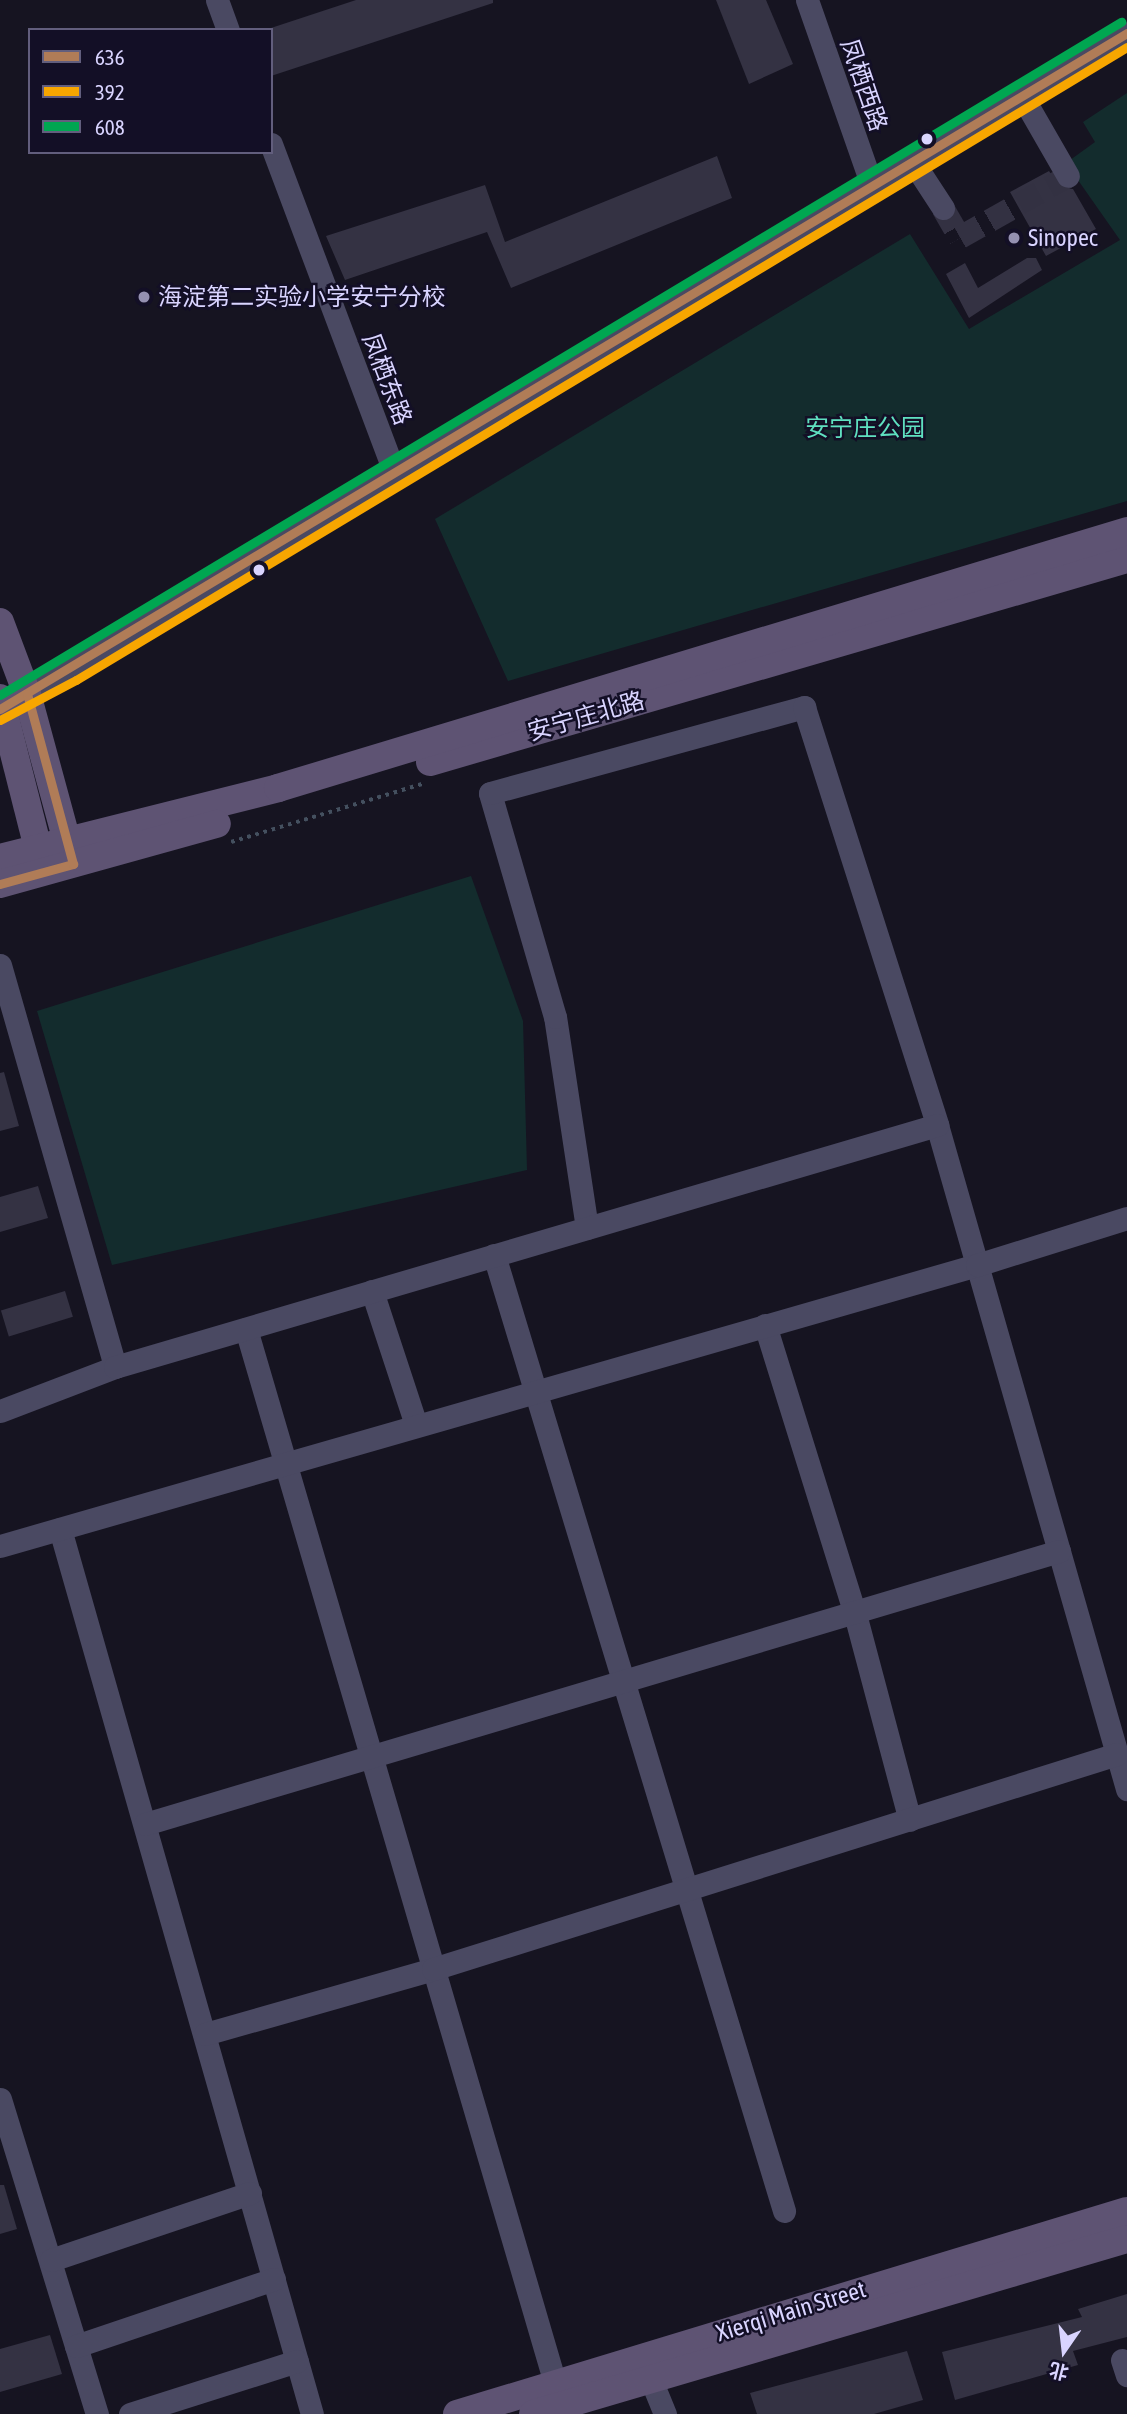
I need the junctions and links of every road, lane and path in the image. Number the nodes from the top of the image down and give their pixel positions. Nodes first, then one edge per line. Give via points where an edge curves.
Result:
1 (217, 0) edge
2 (807, 0) edge
3 (227, 28) edge
4 (1127, 33) edge
5 (1022, 96) junction
6 (273, 149) edge
7 (913, 162) junction
8 (1068, 176) dead end
9 (872, 186) junction
10 (943, 208) tunnel mouth
11 (395, 474) junction
12 (1127, 531) edge
13 (1127, 559) edge
14 (0, 622) edge
15 (8, 702) edge
16 (71, 853) junction
17 (0, 858) edge
18 (41, 861) junction
19 (0, 884) edge
20 (0, 965) edge
21 (937, 1125) junction
22 (1127, 1218) edge
23 (587, 1228) junction
24 (495, 1255) junction
25 (977, 1265) junction
26 (372, 1291) junction
27 (765, 1325) junction
28 (246, 1329) junction
29 (115, 1367) junction
30 (535, 1390) junction
31 (0, 1411) edge
32 (416, 1425) junction
33 (285, 1463) junction
34 (60, 1529) junction
35 (0, 1546) edge
36 (1059, 1551) junction
37 (855, 1614) junction
38 (624, 1684) junction
39 (1117, 1754) junction
40 (372, 1758) junction
41 (1127, 1788) edge
42 (910, 1820) junction
43 (145, 1824) junction
44 (687, 1890) junction
45 (433, 1969) junction
46 (205, 2034) junction
47 (0, 2099) edge
48 (8, 2150) edge
49 (250, 2193) junction
50 (784, 2211) dead end
51 (1127, 2211) edge
52 (1127, 2239) edge
53 (51, 2260) junction
54 (274, 2279) junction
55 (76, 2346) junction
56 (297, 2361) junction
57 (645, 2367) junction
58 (555, 2383) junction
59 (97, 2414) edge
60 (130, 2414) edge
61 (312, 2414) edge
62 (457, 2414) edge
63 (533, 2414) edge
64 (665, 2414) edge

1 - 3 street
2 - 9 street, 凤栖西路
4 - 5 street
5 - 7 street
5 - 8 street
6 - 11 street, 凤栖东路
7 - 9 street
7 - 10 street
9 - 11 street
11 - 15 street
12 - 16 main road, 安宁庄北路
13 - 16 main road, 安宁庄北路
14 - 15 main road
15 - 16 main road
15 - 18 main road
16 - 18 main road, 安宁庄北路
17 - 18 main road
18 - 19 main road
20 - 29 street
21 - 23 street
21 - 23 street via 804,707 491,793 555,1017
21 - 25 street
22 - 25 street
23 - 24 street
24 - 26 street
24 - 30 street
25 - 27 street
25 - 36 street
26 - 28 street
26 - 32 street
27 - 30 street
27 - 37 street
28 - 29 street
28 - 33 street
29 - 31 street
30 - 32 street
30 - 38 street
32 - 33 street
33 - 34 street
33 - 40 street
34 - 35 street
34 - 43 street
36 - 37 street
36 - 39 street
37 - 38 street
37 - 42 street
38 - 40 street
38 - 44 street
39 - 41 street
39 - 42 street
40 - 43 street
40 - 45 street
42 - 44 street
43 - 46 street
44 - 45 street
44 - 50 street
45 - 46 street
45 - 58 street
46 - 49 street
47 - 48 street
48 - 53 street
49 - 53 street
49 - 54 street
51 - 57 main road, Xierqi Main Street
52 - 57 main road, Xierqi Main Street
53 - 55 street
54 - 55 street
54 - 56 street
55 - 59 street
56 - 60 street
56 - 61 street
57 - 58 main road, Xierqi Main Street
57 - 63 main road, Xierqi Main Street
57 - 64 street
58 - 62 main road, Xierqi Main Street

